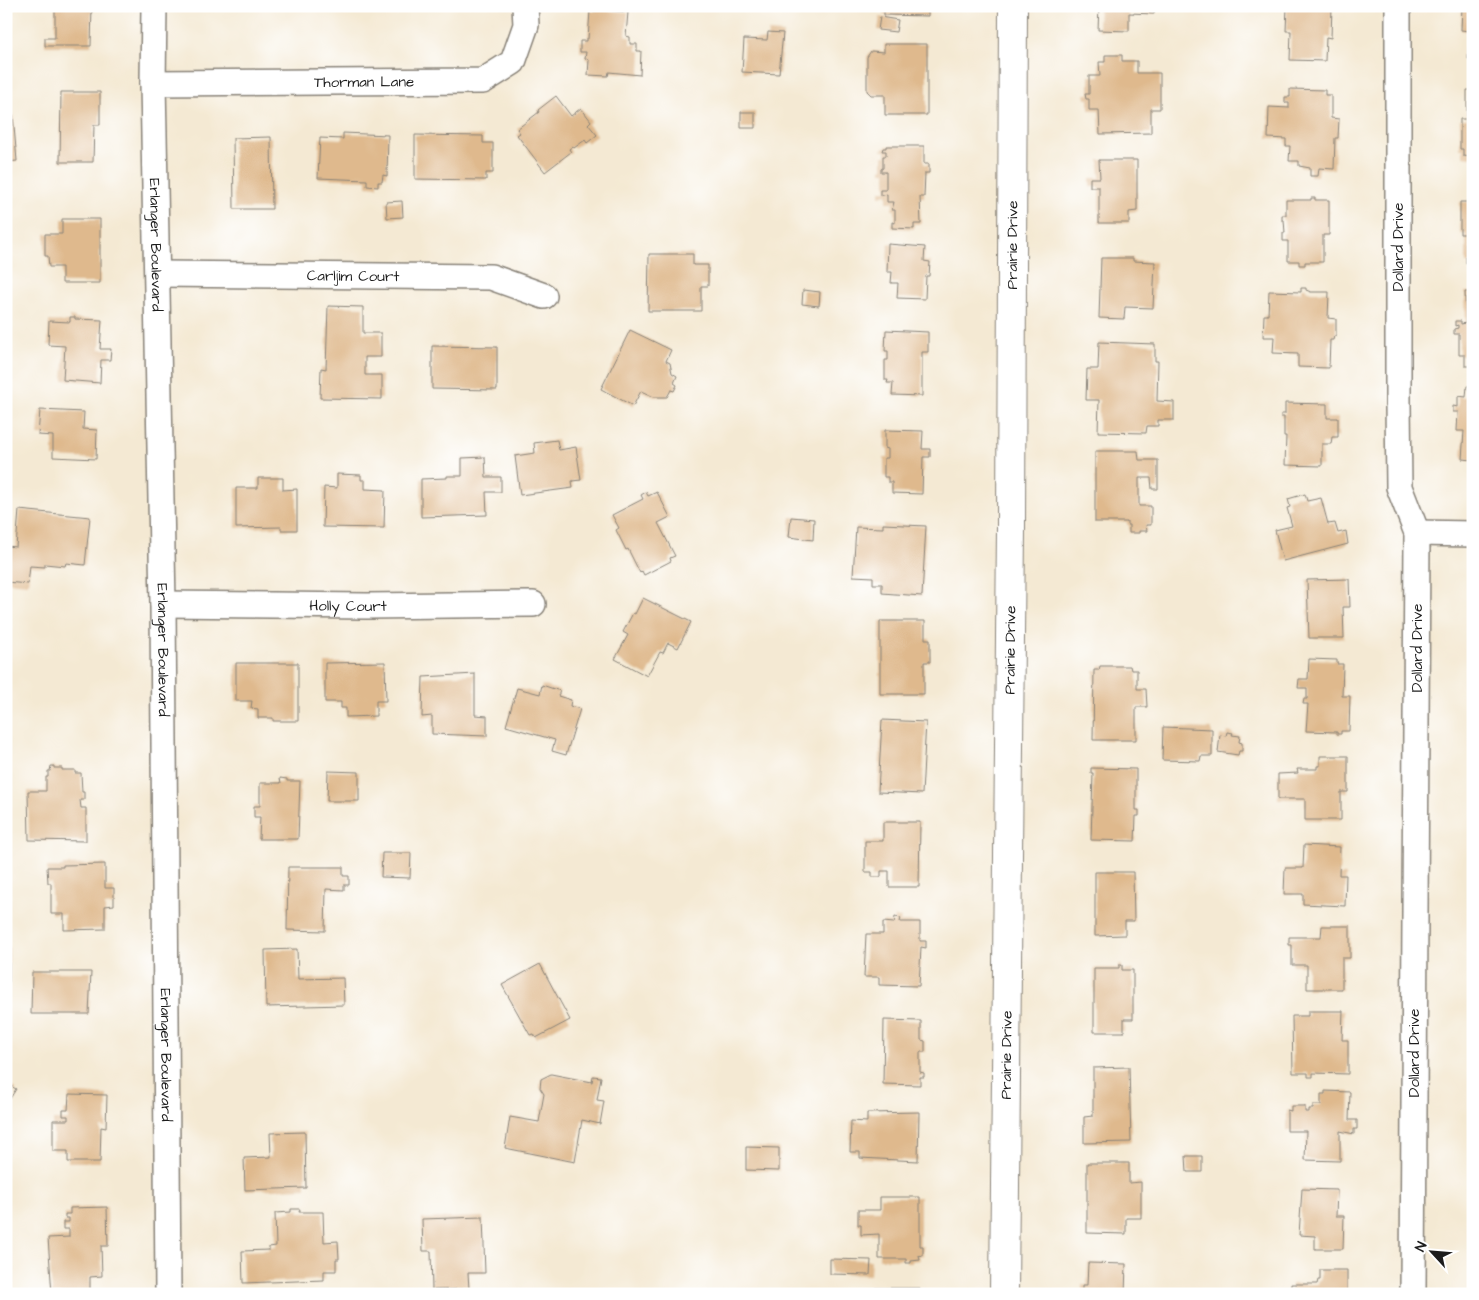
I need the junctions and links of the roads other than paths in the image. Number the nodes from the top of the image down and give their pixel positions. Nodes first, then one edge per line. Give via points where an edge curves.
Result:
1 (154, 6) edge
2 (525, 6) edge
3 (1013, 6) edge
4 (1398, 6) edge
5 (153, 83) junction
6 (158, 274) junction
7 (544, 296) dead end
8 (1418, 533) junction
9 (1473, 534) edge
10 (163, 604) junction
11 (532, 604) dead end
12 (168, 1294) edge
13 (1004, 1294) edge
14 (1413, 1294) edge

1 - 5 street, Erlanger Boulevard
2 - 5 street, Thorman Lane via 526,26 513,62 483,81
3 - 13 street, Prairie Drive
4 - 8 street, Dollard Drive via 1399,487
5 - 6 street, Erlanger Boulevard
6 - 7 street, Carljim Court via 491,277
6 - 10 street, Erlanger Boulevard
8 - 9 street
8 - 14 street, Dollard Drive
10 - 11 street, Holly Court
10 - 12 street, Erlanger Boulevard

